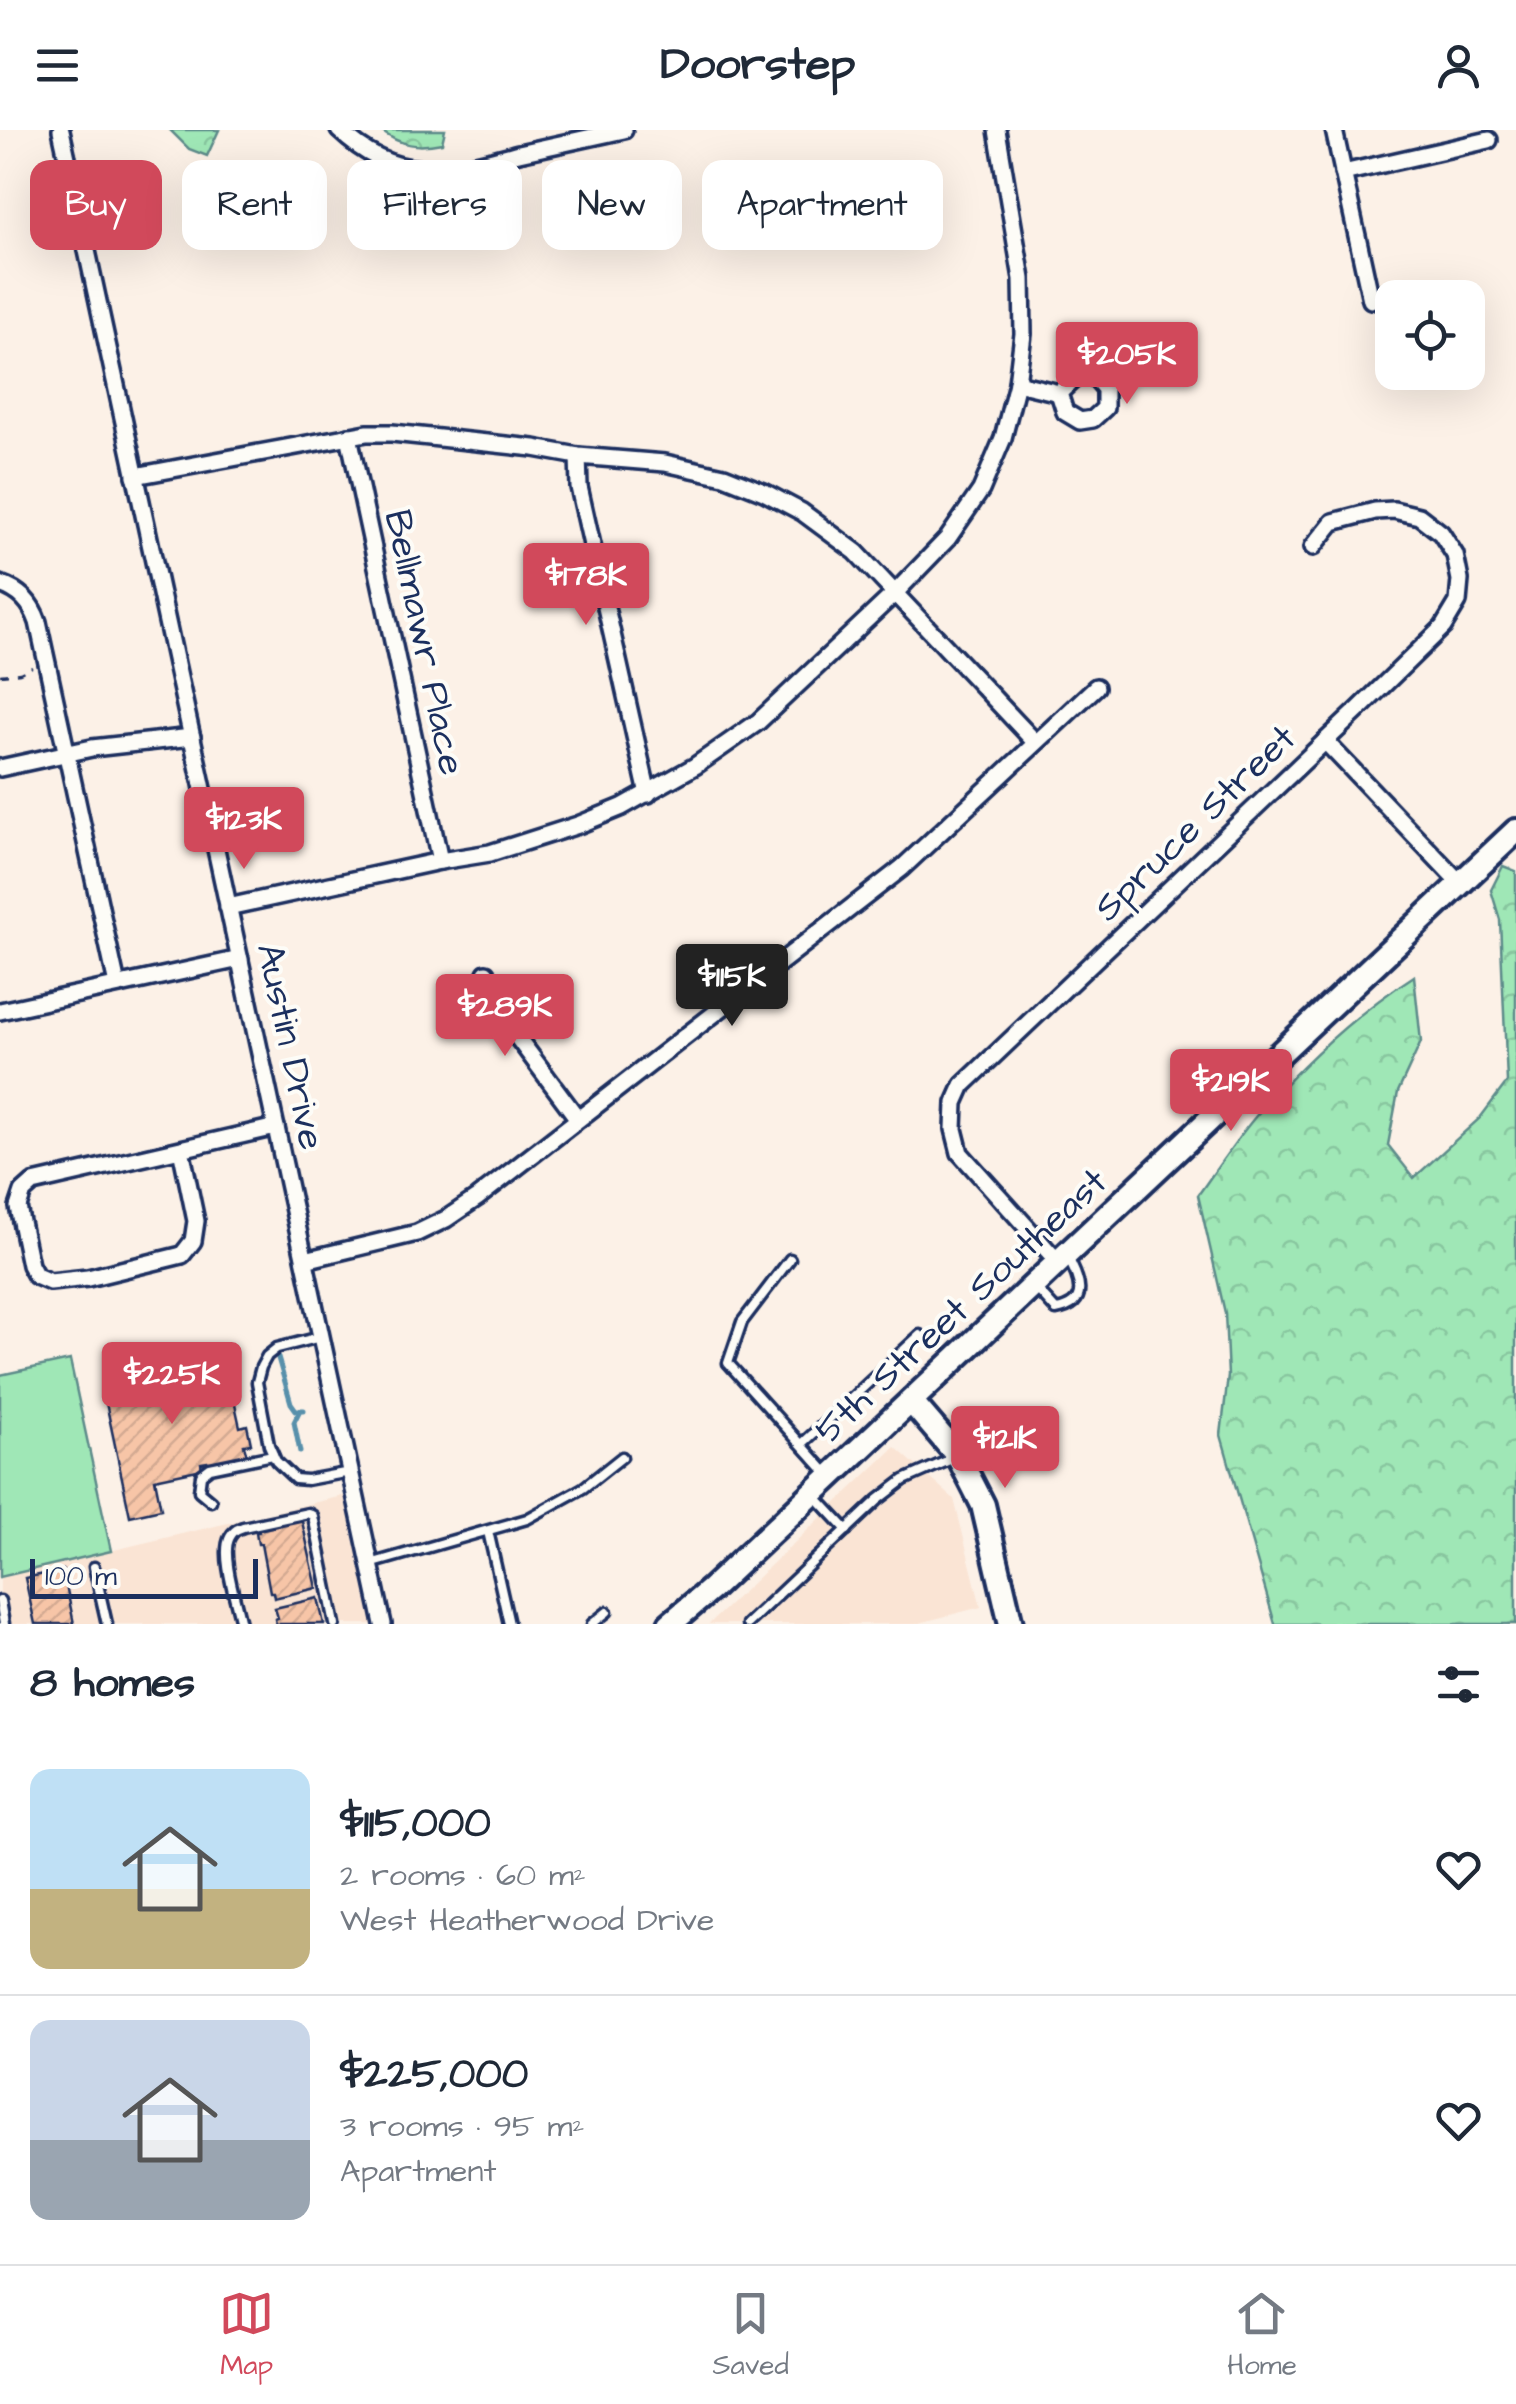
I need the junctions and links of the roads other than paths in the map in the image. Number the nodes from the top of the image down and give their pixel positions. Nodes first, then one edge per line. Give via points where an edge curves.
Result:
1 (60, 130) edge
2 (338, 130) edge
3 (624, 130) edge
4 (997, 130) edge
5 (1334, 130) edge
6 (1489, 140) dead end
7 (1343, 172) junction
8 (1372, 300) dead end
9 (1017, 383) junction
10 (1059, 394) dead end
11 (349, 436) junction
12 (578, 456) junction
13 (136, 476) junction
14 (1313, 547) dead end
15 (0, 584) edge
16 (894, 594) junction
17 (1096, 687) dead end
18 (192, 737) junction
19 (1325, 741) junction
20 (1035, 742) junction
21 (68, 753) junction
22 (0, 768) edge
23 (648, 794) junction
24 (1516, 831) edge
25 (440, 861) junction
26 (1460, 883) junction
27 (228, 908) junction
28 (240, 959) junction
29 (486, 973) dead end
30 (117, 985) junction
31 (0, 1011) edge
32 (578, 1119) junction
33 (276, 1127) junction
34 (181, 1149) junction
35 (1062, 1258) junction
36 (790, 1259) dead end
37 (304, 1260) junction
38 (1033, 1285) junction
39 (920, 1335) dead end
40 (321, 1337) junction
41 (911, 1401) junction
42 (802, 1444) junction
43 (273, 1454) junction
44 (958, 1456) junction
45 (622, 1457) dead end
46 (350, 1472) junction
47 (830, 1476) junction
48 (812, 1493) junction
49 (211, 1501) dead end
50 (847, 1530) junction
51 (488, 1531) junction
52 (370, 1564) junction
53 (94, 1567) dead end
54 (0, 1601) edge
55 (607, 1612) dead end
56 (4, 1624) edge
57 (107, 1624) edge
58 (241, 1624) edge
59 (335, 1624) edge
60 (383, 1624) edge
61 (510, 1624) edge
62 (592, 1624) edge
63 (670, 1624) edge
64 (747, 1624) edge
65 (1011, 1624) edge

1 - 13 street, Austin Drive
2 - 3 street via 382,160 422,170
4 - 9 street via 1022,279
5 - 7 street
6 - 7 street
7 - 8 street
9 - 10 street
9 - 16 street via 981,490 948,538
11 - 12 street via 392,433
11 - 13 street
11 - 25 street, Bellmawr Place
12 - 16 street via 696,468 764,492 823,525
12 - 23 street via 578,487
13 - 18 street, Austin Drive
14 - 19 street, Spruce Street via 1333,522 1394,510 1419,516 1441,533 1460,580 1458,602 1443,627
15 - 21 street via 34,610
16 - 20 street
16 - 23 street via 758,722
17 - 20 street
18 - 21 street
18 - 27 street, Austin Drive
19 - 26 street
19 - 35 street, Spruce Street via 963,1085 955,1103 960,1153
20 - 32 street via 902,868
21 - 22 street
21 - 30 street
23 - 25 street via 530,841
24 - 26 main road, 5th Street Southeast
25 - 27 street
26 - 35 main road, 5th Street Southeast
27 - 28 street, Austin Drive
28 - 30 street
28 - 33 street, Austin Drive
29 - 32 street via 500,1014
30 - 31 street
32 - 37 street via 434,1226
33 - 34 street
33 - 37 street, Austin Drive
34 - 34 street via 32,1182 18,1207 36,1276 50,1282 88,1278 182,1255 193,1242 196,1221
35 - 38 main road, 5th Street Southeast
35 - 38 lane via 1077,1275 1078,1300 1070,1308 1056,1310
36 - 42 lane via 742,1322 728,1363
37 - 40 street, Austin Drive
38 - 41 main road, 5th Street Southeast
39 - 42 lane
40 - 43 lane via 277,1348 258,1374
40 - 46 street, Austin Drive
41 - 44 main road
41 - 47 main road, 5th Street Southeast
42 - 47 lane
43 - 46 lane via 295,1479
43 - 49 lane via 210,1468 201,1475 200,1491
44 - 50 lane via 904,1480
44 - 65 main road via 982,1505
45 - 51 lane via 527,1519
46 - 52 street, Austin Drive
47 - 48 main road, 5th Street Southeast
48 - 50 lane
48 - 63 main road, 5th Street Southeast
50 - 64 lane
51 - 52 lane
51 - 61 lane
52 - 60 street, Austin Drive
53 - 57 lane
54 - 56 lane
55 - 62 lane
58 - 59 lane via 228,1539 243,1527 308,1513

